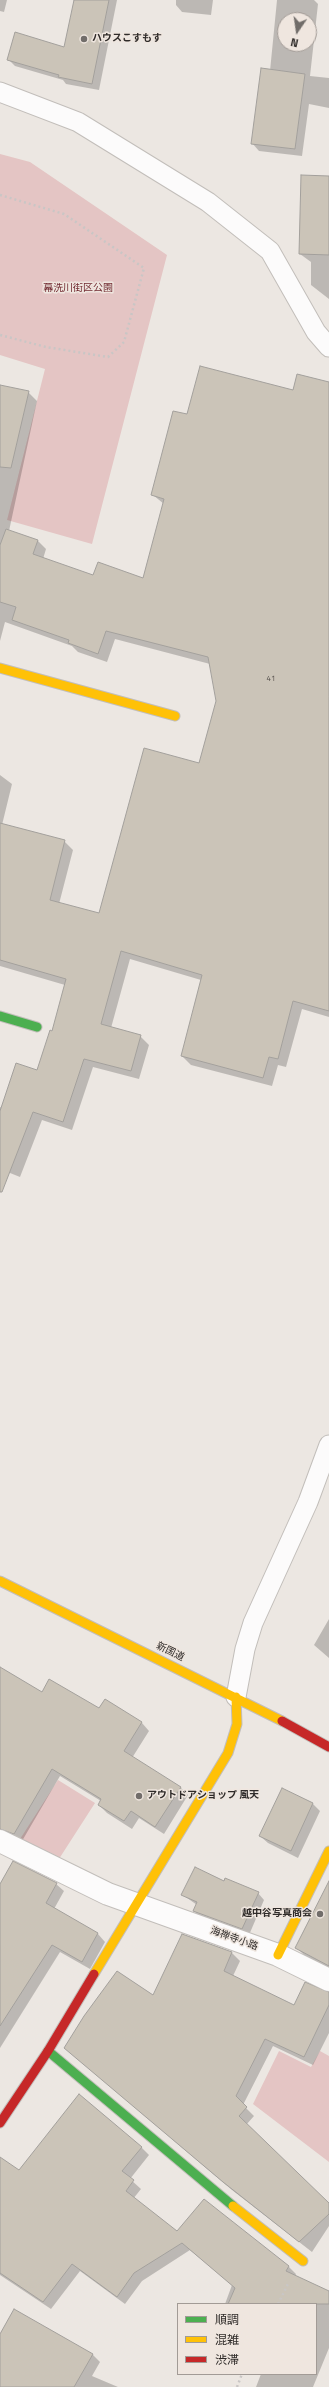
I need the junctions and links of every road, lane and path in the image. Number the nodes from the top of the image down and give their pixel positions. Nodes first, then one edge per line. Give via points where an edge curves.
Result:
1 (0, 92) edge
2 (0, 195) edge
3 (0, 335) edge
4 (327, 342) edge
5 (0, 668) edge
6 (175, 716) dead end
7 (0, 1016) edge
8 (37, 1027) dead end
9 (329, 1445) edge
10 (0, 1581) edge
11 (236, 1697) junction
12 (329, 1747) edge
13 (0, 1841) edge
14 (329, 1851) edge
15 (136, 1905) junction
16 (278, 1955) junction
17 (329, 1980) edge
18 (48, 2051) junction
19 (0, 2123) edge
20 (304, 2261) dead end
21 (242, 2375) edge
22 (237, 2387) edge

1 - 4 lane via 78,122 214,207 270,250 316,332
2 - 3 path via 64,214 144,268 124,342 108,357 46,347
5 - 6 street
7 - 8 street
9 - 11 lane via 308,1502 254,1623 245,1649
10 - 11 street, 新国道
11 - 12 street, 新国道
11 - 15 street via 237,1724 228,1754
13 - 15 street, 海禅寺小路
14 - 16 street
15 - 16 street, 海禅寺小路
15 - 18 street
16 - 17 street, 海禅寺小路
18 - 19 street
18 - 20 street via 215,2192
21 - 22 path

